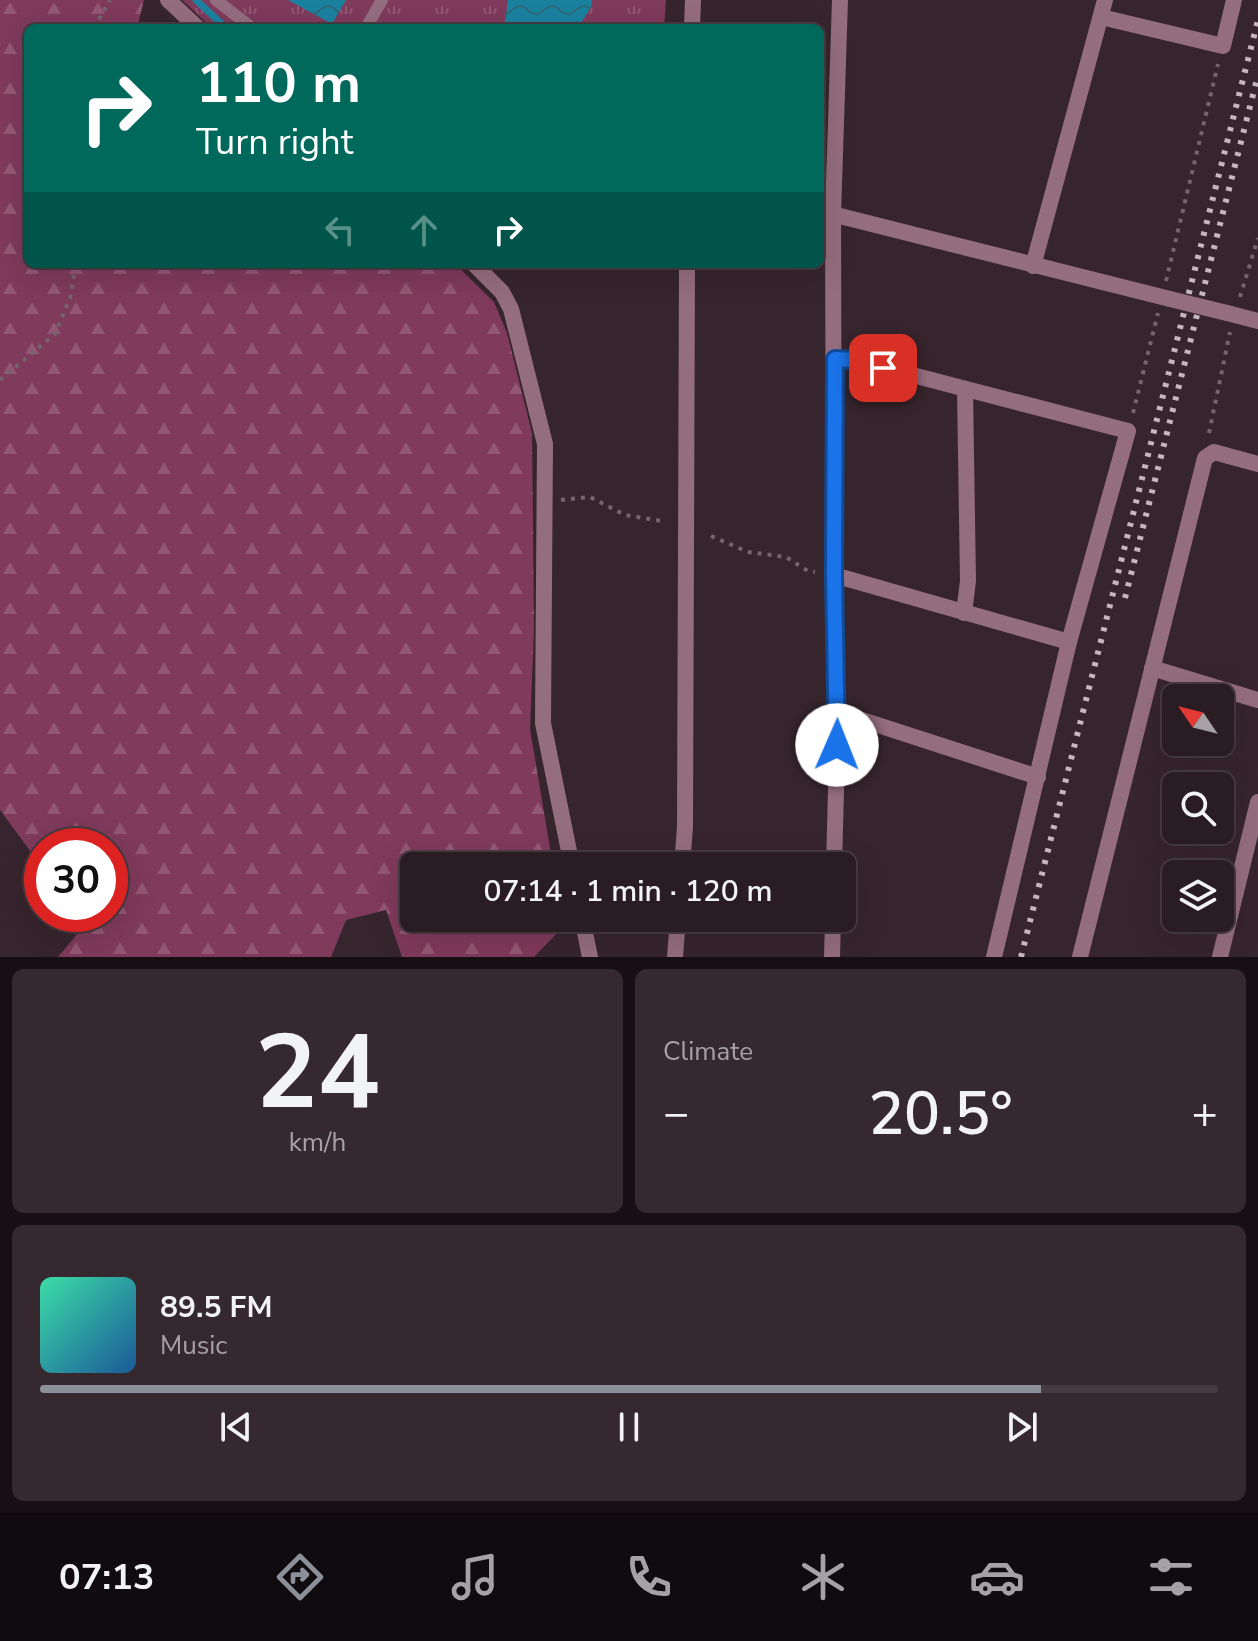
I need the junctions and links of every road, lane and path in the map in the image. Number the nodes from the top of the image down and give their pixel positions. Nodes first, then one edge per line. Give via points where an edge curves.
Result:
1 (110, 0) edge
2 (168, 0) edge
3 (216, 0) edge
4 (382, 0) edge
5 (693, 0) edge
6 (840, 0) edge
7 (1234, 0) edge
8 (1103, 8) edge
9 (96, 24) edge
10 (194, 24) edge
11 (247, 24) edge
12 (368, 24) edge
13 (692, 24) edge
14 (1223, 46) junction
15 (827, 212) edge
16 (1258, 238) edge
17 (1033, 266) junction
18 (75, 268) edge
19 (484, 268) edge
20 (687, 268) edge
21 (1166, 298) junction
22 (1231, 314) junction
23 (1258, 321) edge
24 (835, 359) junction
25 (0, 380) edge
26 (965, 389) junction
27 (1128, 431) junction
28 (1214, 452) junction
29 (1258, 464) edge
30 (547, 502) junction
31 (662, 521) dead end
32 (711, 536) dead end
33 (834, 575) junction
34 (964, 613) junction
35 (1069, 642) junction
36 (1152, 668) junction
37 (1258, 700) edge
38 (838, 715) junction
39 (1038, 777) junction
40 (1258, 802) edge
41 (1255, 829) edge
42 (569, 852) edge
43 (683, 852) edge
44 (834, 852) edge
45 (585, 932) edge
46 (677, 932) edge
47 (833, 932) edge
48 (590, 957) edge
49 (675, 957) edge
50 (832, 957) edge
51 (994, 957) edge
52 (1080, 957) edge
53 (1220, 957) edge

1 - 9 path
2 - 10 street
3 - 11 lane
4 - 12 lane
5 - 13 street
6 - 15 street
7 - 14 street
8 - 14 street
8 - 17 street
14 - 21 path
15 - 17 street
15 - 24 street
16 - 22 path
17 - 21 street
18 - 25 path via 55,334
19 - 30 street via 502,292 518,329 545,444
20 - 43 street
21 - 22 street, bridge
21 - 27 path
22 - 23 street
22 - 28 path via 1209,430
24 - 26 street
24 - 33 street
26 - 27 street
26 - 34 street
27 - 35 street
28 - 29 street
28 - 36 street via 1205,458
30 - 31 path via 590,497 625,515
30 - 42 street via 543,723
32 - 33 path via 748,552 786,557 808,571
33 - 34 street
33 - 38 street
34 - 35 street
35 - 39 street
36 - 37 street
36 - 52 street
38 - 39 street
38 - 44 street
39 - 51 street
40 - 41 street
41 - 53 street
45 - 48 street
46 - 49 street
47 - 50 street

